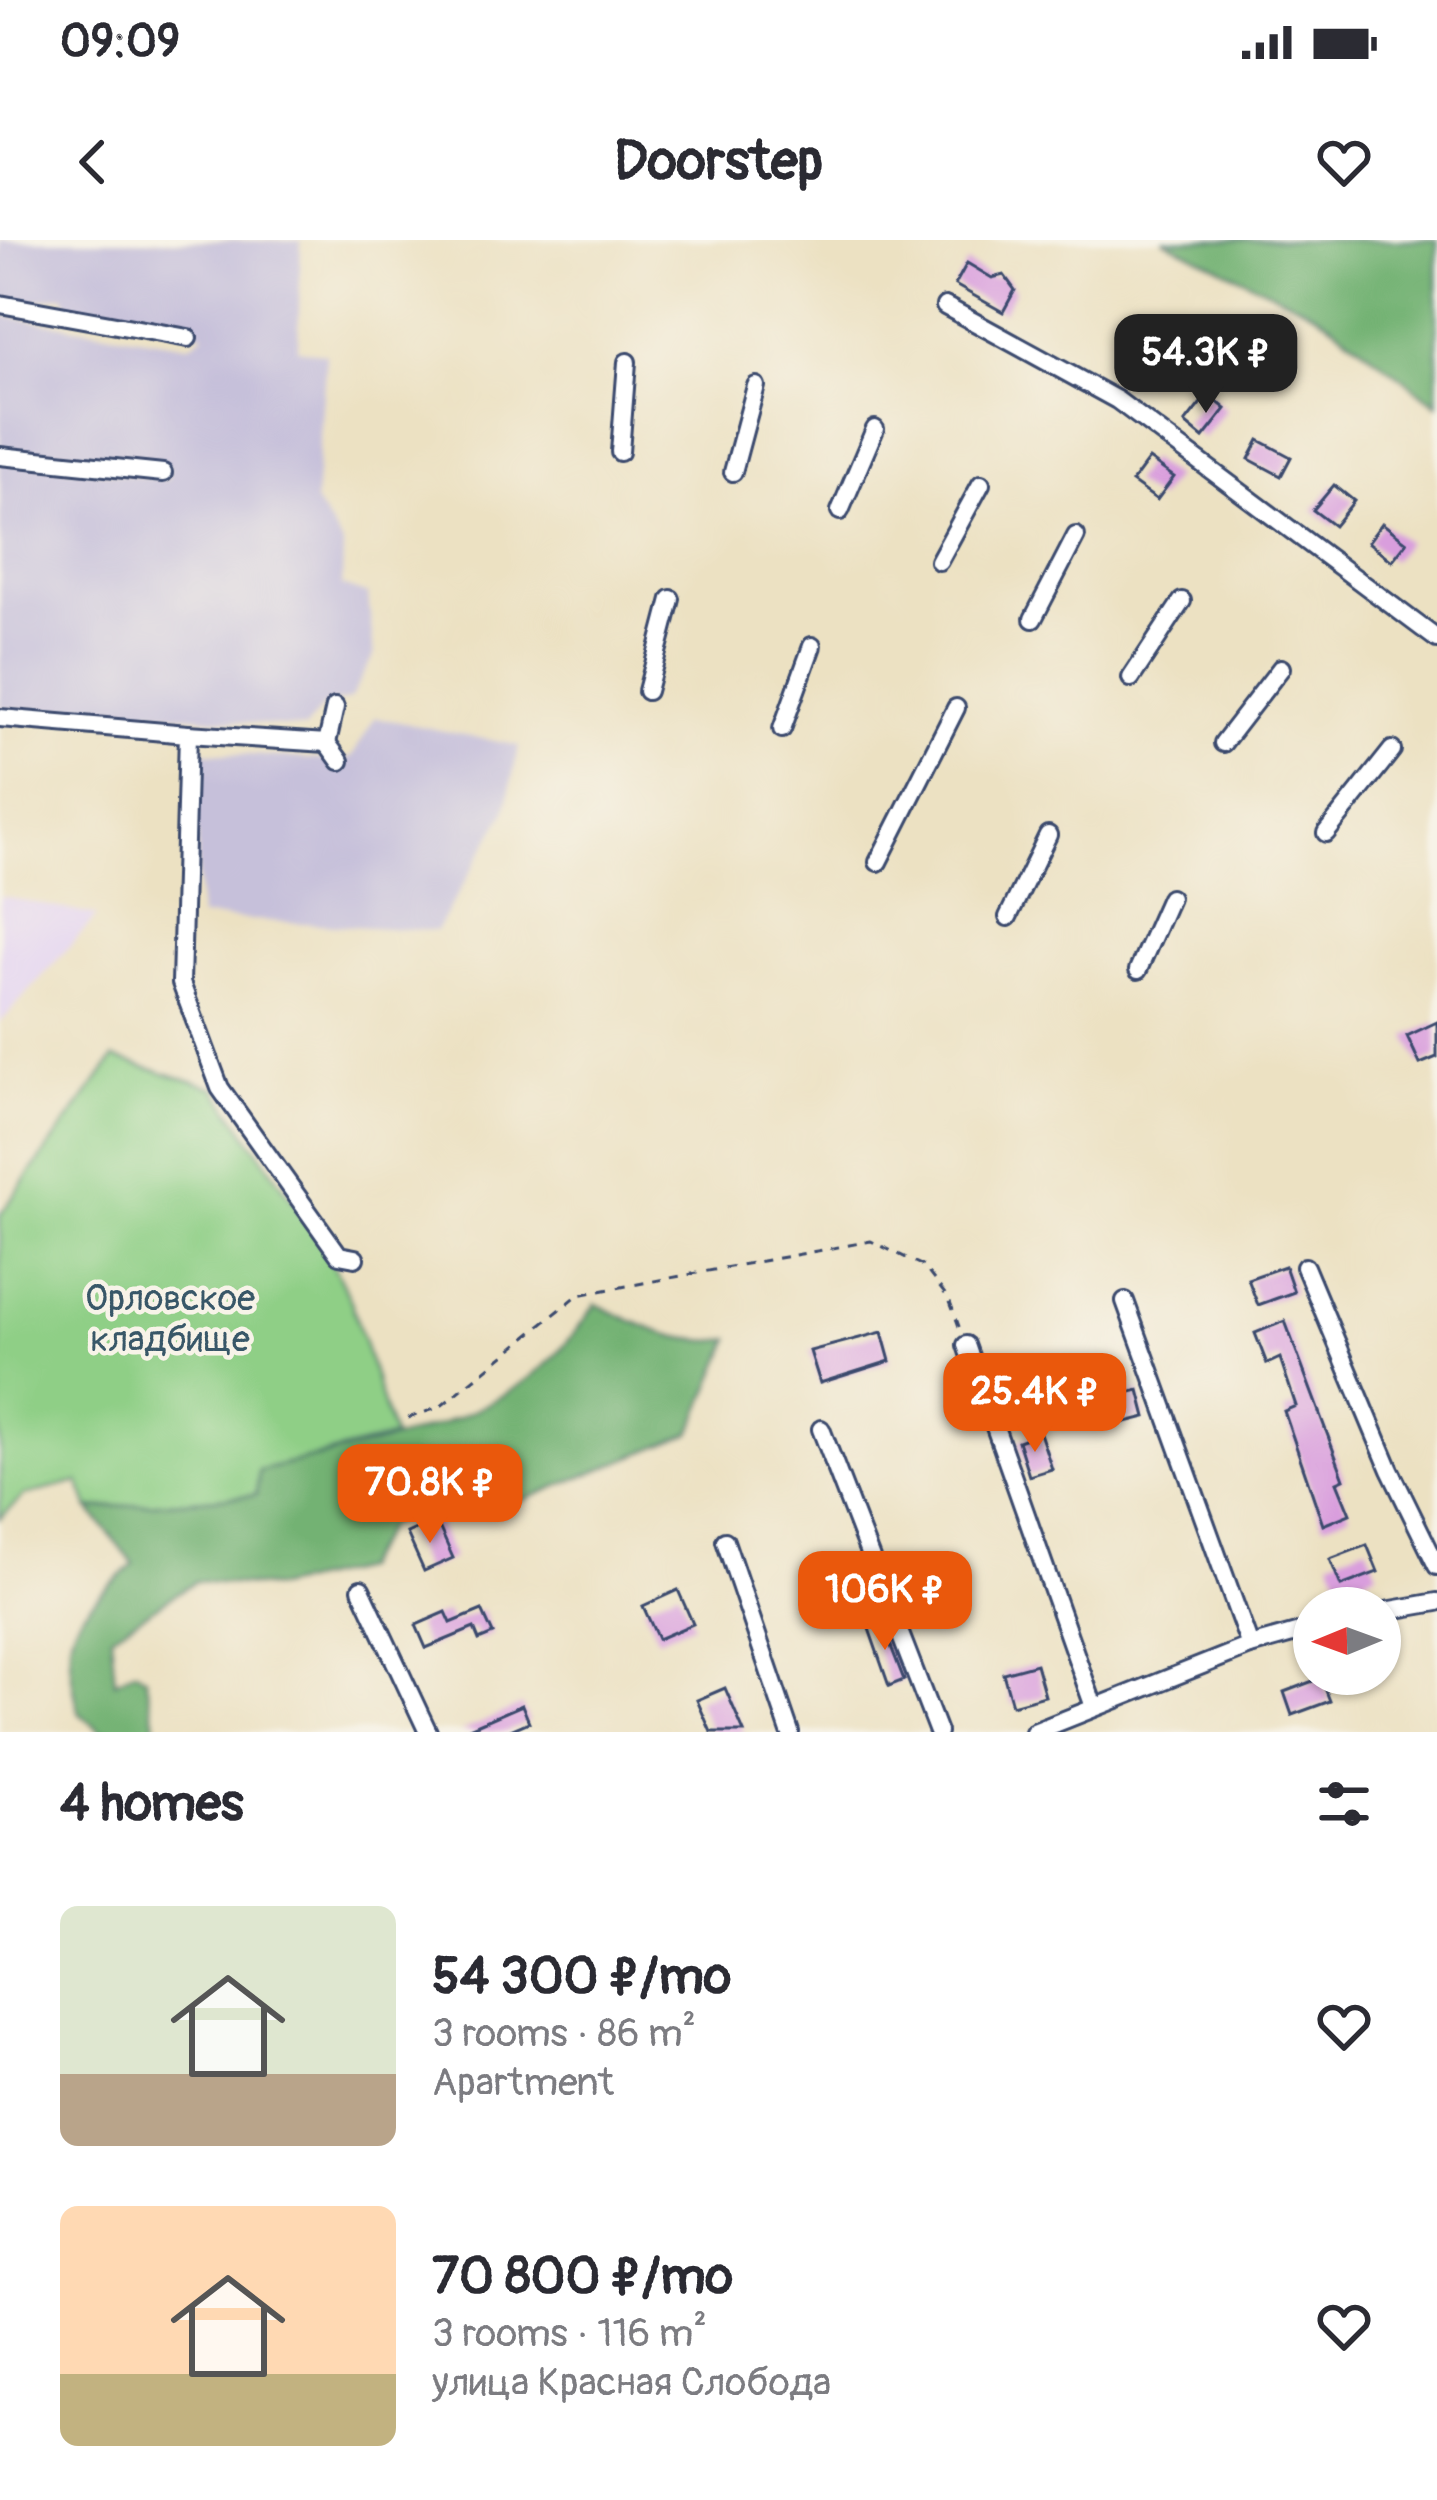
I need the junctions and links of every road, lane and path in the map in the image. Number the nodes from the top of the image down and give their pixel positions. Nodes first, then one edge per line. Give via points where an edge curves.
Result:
1 (0, 304) edge
2 (945, 307) dead end
3 (188, 338) dead end
4 (627, 362) dead end
5 (756, 386) dead end
6 (875, 429) dead end
7 (620, 452) dead end
8 (0, 456) edge
9 (733, 472) dead end
10 (163, 473) dead end
11 (981, 484) dead end
12 (840, 511) dead end
13 (1076, 536) dead end
14 (939, 561) dead end
15 (671, 599) dead end
16 (1183, 601) dead end
17 (1034, 619) dead end
18 (1437, 639) edge
19 (812, 646) dead end
20 (1281, 668) dead end
21 (1131, 679) dead end
22 (647, 691) dead end
23 (335, 707) dead end
24 (956, 708) dead end
25 (0, 718) edge
26 (782, 729) dead end
27 (188, 734) junction
28 (328, 743) junction
29 (1223, 743) dead end
30 (1392, 750) dead end
31 (340, 761) dead end
32 (1326, 833) dead end
33 (1048, 835) dead end
34 (878, 862) dead end
35 (1170, 898) dead end
36 (1008, 917) dead end
37 (1138, 970) dead end
38 (355, 1258) dead end
39 (1305, 1267) dead end
40 (1125, 1301) dead end
41 (966, 1345) joint
42 (409, 1418) dead end
43 (821, 1429) dead end
44 (725, 1541) dead end
45 (1437, 1566) edge
46 (362, 1589) dead end
47 (1437, 1602) edge
48 (1401, 1608) edge
49 (1293, 1634) edge
50 (1250, 1646) junction
51 (1093, 1705) junction
52 (428, 1732) edge
53 (790, 1732) edge
54 (938, 1732) edge
55 (1034, 1732) edge

1 - 3 street
2 - 18 street via 1117,400
4 - 7 street
5 - 9 street
6 - 12 street
8 - 10 street
11 - 14 street
13 - 17 street
15 - 22 street
16 - 21 street
19 - 26 street
20 - 29 street
23 - 28 street
24 - 34 street
25 - 27 street
27 - 28 street
27 - 38 street via 182,982 220,1088 340,1255
28 - 31 street
30 - 32 street
33 - 36 street
35 - 37 street
39 - 45 street
40 - 50 street
41 - 42 path via 949,1299 922,1266 871,1241 578,1295 440,1406
41 - 51 street
43 - 54 street
44 - 53 street
46 - 52 street
47 - 48 street
49 - 50 street
50 - 51 street
51 - 55 street

